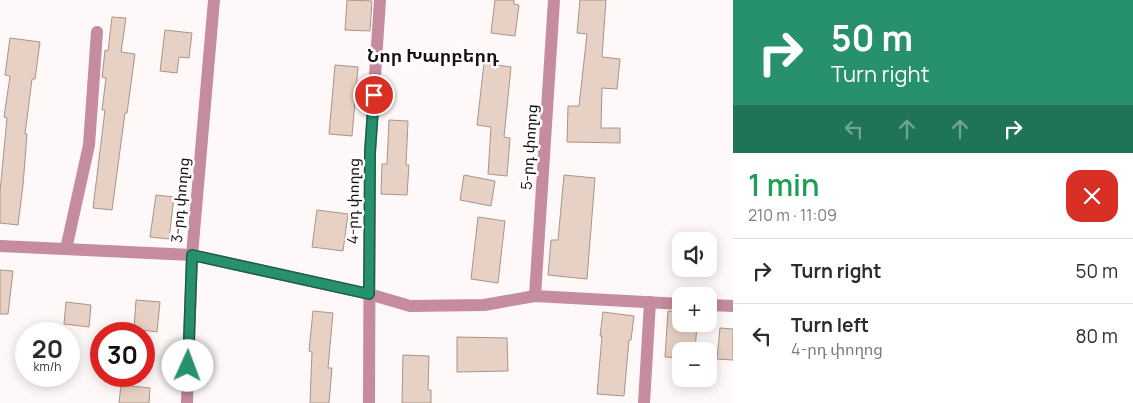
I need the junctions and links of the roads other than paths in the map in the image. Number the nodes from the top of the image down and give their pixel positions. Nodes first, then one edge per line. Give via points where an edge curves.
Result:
1 (214, 0) edge
2 (380, 0) edge
3 (554, 0) edge
4 (97, 32) dead end
5 (0, 246) edge
6 (66, 249) junction
7 (192, 255) junction
8 (369, 294) junction
9 (535, 296) junction
10 (650, 302) junction
11 (672, 303) edge
12 (717, 305) edge
13 (733, 306) edge
14 (187, 403) edge
15 (369, 403) edge
16 (644, 403) edge

1 - 7 street, 3-րդ փողոց
2 - 8 street, 4-րդ փողոց via 370,152
3 - 9 street, 5-րդ փողոց
4 - 6 street via 89,145
5 - 6 street
6 - 7 street
7 - 8 street
7 - 14 street, 3-րդ փողոց
8 - 9 street via 410,306 484,305
8 - 15 street, 4-րդ փողոց
9 - 10 street
10 - 11 street
10 - 16 street
12 - 13 street

